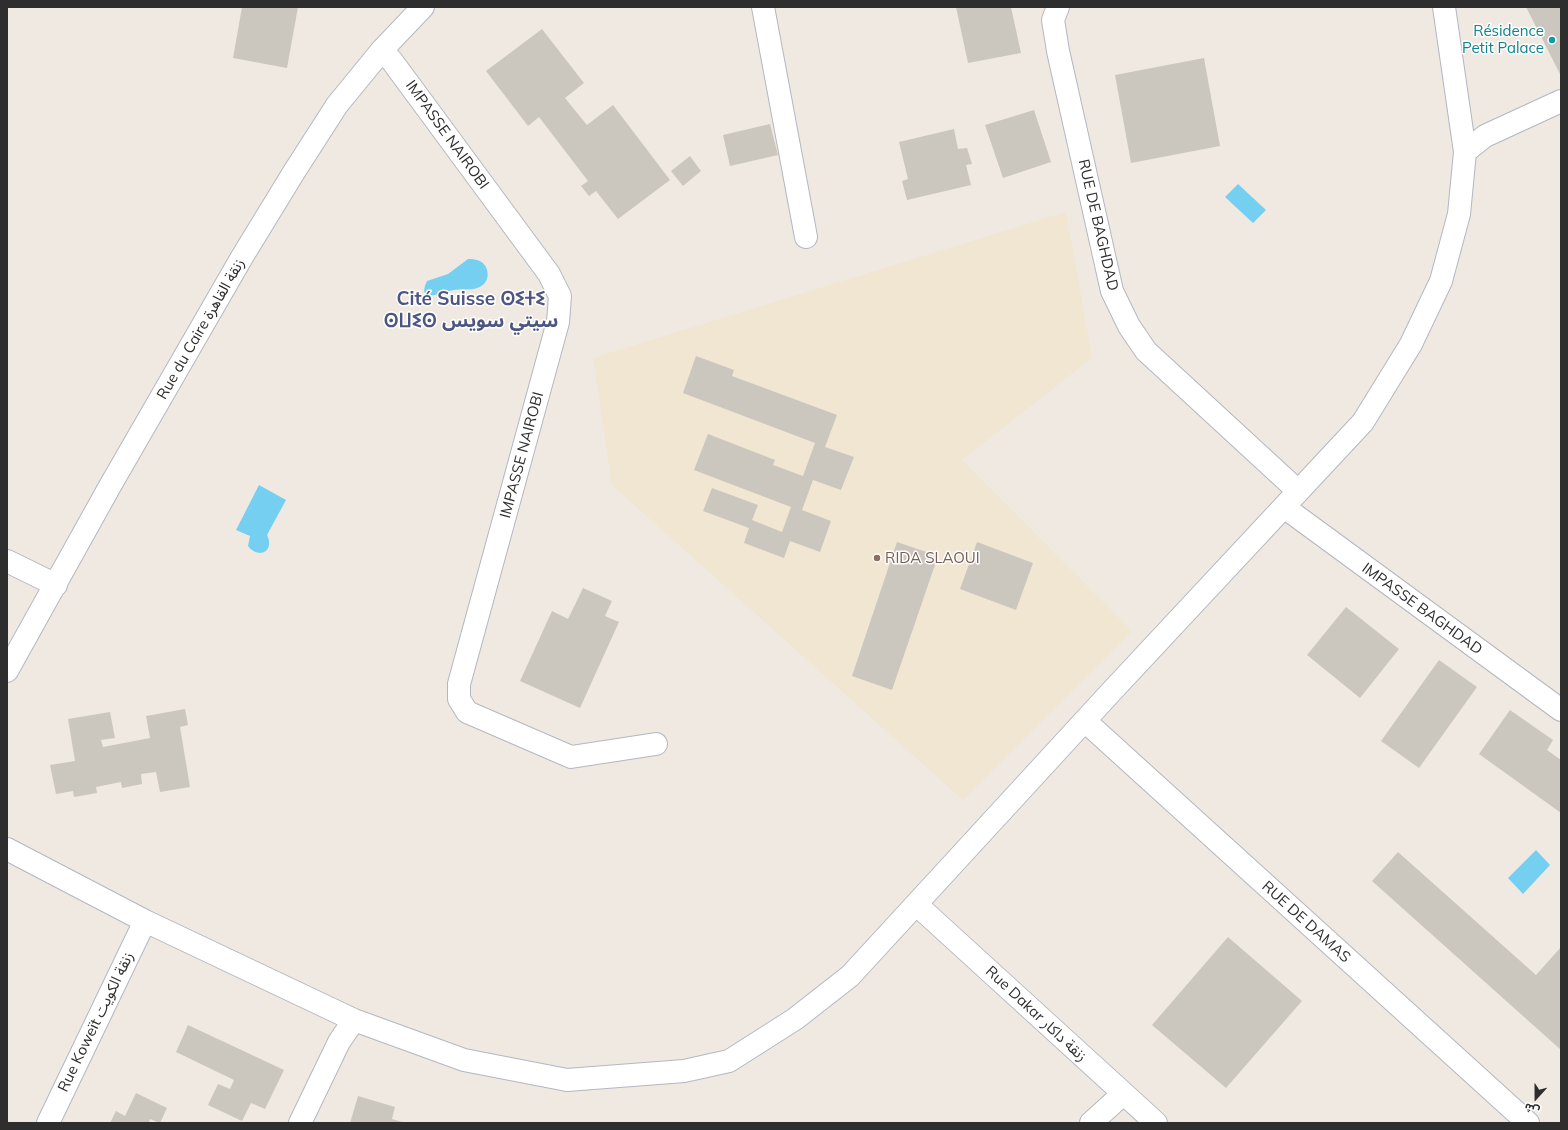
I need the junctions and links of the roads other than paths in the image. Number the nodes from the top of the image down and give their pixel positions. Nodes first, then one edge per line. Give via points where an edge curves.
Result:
1 (423, 7) edge
2 (763, 7) edge
3 (1058, 7) edge
4 (1444, 7) edge
5 (382, 50) junction
6 (1561, 101) edge
7 (1465, 152) junction
8 (806, 237) dead end
9 (1298, 491) junction
10 (1284, 507) junction
11 (7, 561) edge
12 (56, 585) junction
13 (7, 671) edge
14 (1561, 710) edge
15 (1085, 721) junction
16 (656, 744) dead end
17 (7, 849) edge
18 (917, 905) junction
19 (146, 921) junction
20 (354, 1020) junction
21 (1123, 1094) junction
22 (48, 1123) edge
23 (300, 1123) edge
24 (1091, 1123) edge
25 (1156, 1123) edge
26 (1528, 1123) edge

1 - 5 street, Rue du Caire زنقة القاهرة
2 - 8 street
3 - 9 street, RUE DE BAGHDAD via 1053,20 1058,52 1112,291 1129,326 1146,352
4 - 7 street
5 - 12 street, Rue du Caire زنقة القاهرة via 337,105 246,250
5 - 16 street, IMPASSE NAIROBI via 549,274 560,296 558,322 459,684 459,698 467,712 571,757
6 - 7 street via 1485,136
7 - 9 street via 1459,214 1441,280 1411,344 1362,422
9 - 10 street
10 - 14 street, IMPASSE BAGHDAD
10 - 15 street
11 - 12 street
12 - 13 street, Rue du Caire زنقة القاهرة
15 - 18 street
15 - 26 street, RUE DE DAMAS
17 - 19 street
18 - 20 street via 850,976 795,1019 729,1061 684,1071 567,1080 464,1060
18 - 21 street, Rue Dakar زنقة داكار
19 - 20 street
19 - 22 street, Rue Koweït زنقة الكويت
20 - 23 street via 339,1042
21 - 24 street
21 - 25 street, Rue Dakar زنقة داكار

